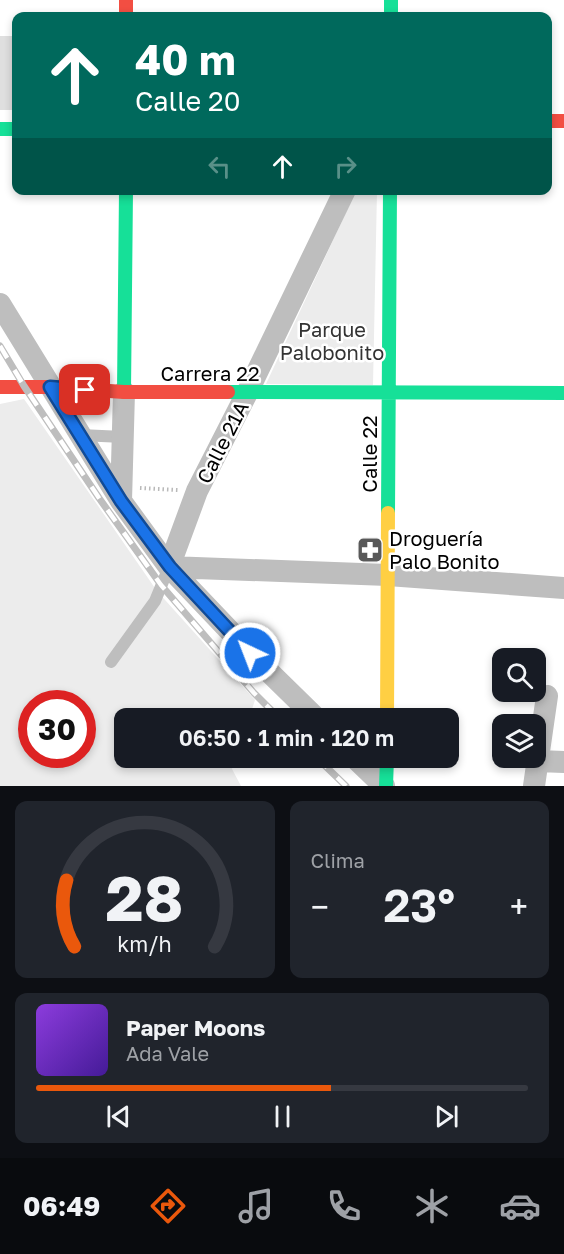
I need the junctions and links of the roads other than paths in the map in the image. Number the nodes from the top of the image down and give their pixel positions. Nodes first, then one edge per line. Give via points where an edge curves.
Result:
1 (126, 195) edge
2 (343, 195) edge
3 (390, 195) edge
4 (0, 304) edge
5 (0, 387) edge
6 (50, 387) junction
7 (124, 392) junction
8 (247, 393) junction
9 (564, 393) edge
10 (389, 394) junction
11 (80, 435) junction
12 (123, 437) junction
13 (122, 494) junction
14 (170, 567) junction
15 (388, 575) junction
16 (564, 588) edge
17 (111, 662) dead end
18 (547, 696) dead end
19 (306, 708) edge
20 (387, 708) edge
21 (545, 714) edge
22 (546, 761) edge
23 (564, 762) edge
24 (366, 768) edge
25 (386, 768) edge
26 (537, 768) edge
27 (385, 786) edge
28 (534, 786) edge

1 - 7 street
2 - 8 street, Calle 21A
3 - 10 street, Calle 22
4 - 6 street
5 - 6 street, Carrera 22
6 - 7 street, Carrera 22
6 - 11 street
7 - 8 street, Carrera 22
7 - 12 street
8 - 10 street, Carrera 22
8 - 14 street, Calle 21A via 197,491
9 - 10 street, Carrera 22
10 - 15 street, Calle 22
11 - 12 lane
11 - 13 street
12 - 13 street
13 - 14 street
14 - 15 street
14 - 17 lane via 155,601
14 - 19 street
15 - 16 street
15 - 20 street, Calle 22
18 - 21 street
22 - 23 street
24 - 27 street
25 - 27 street
26 - 28 street

